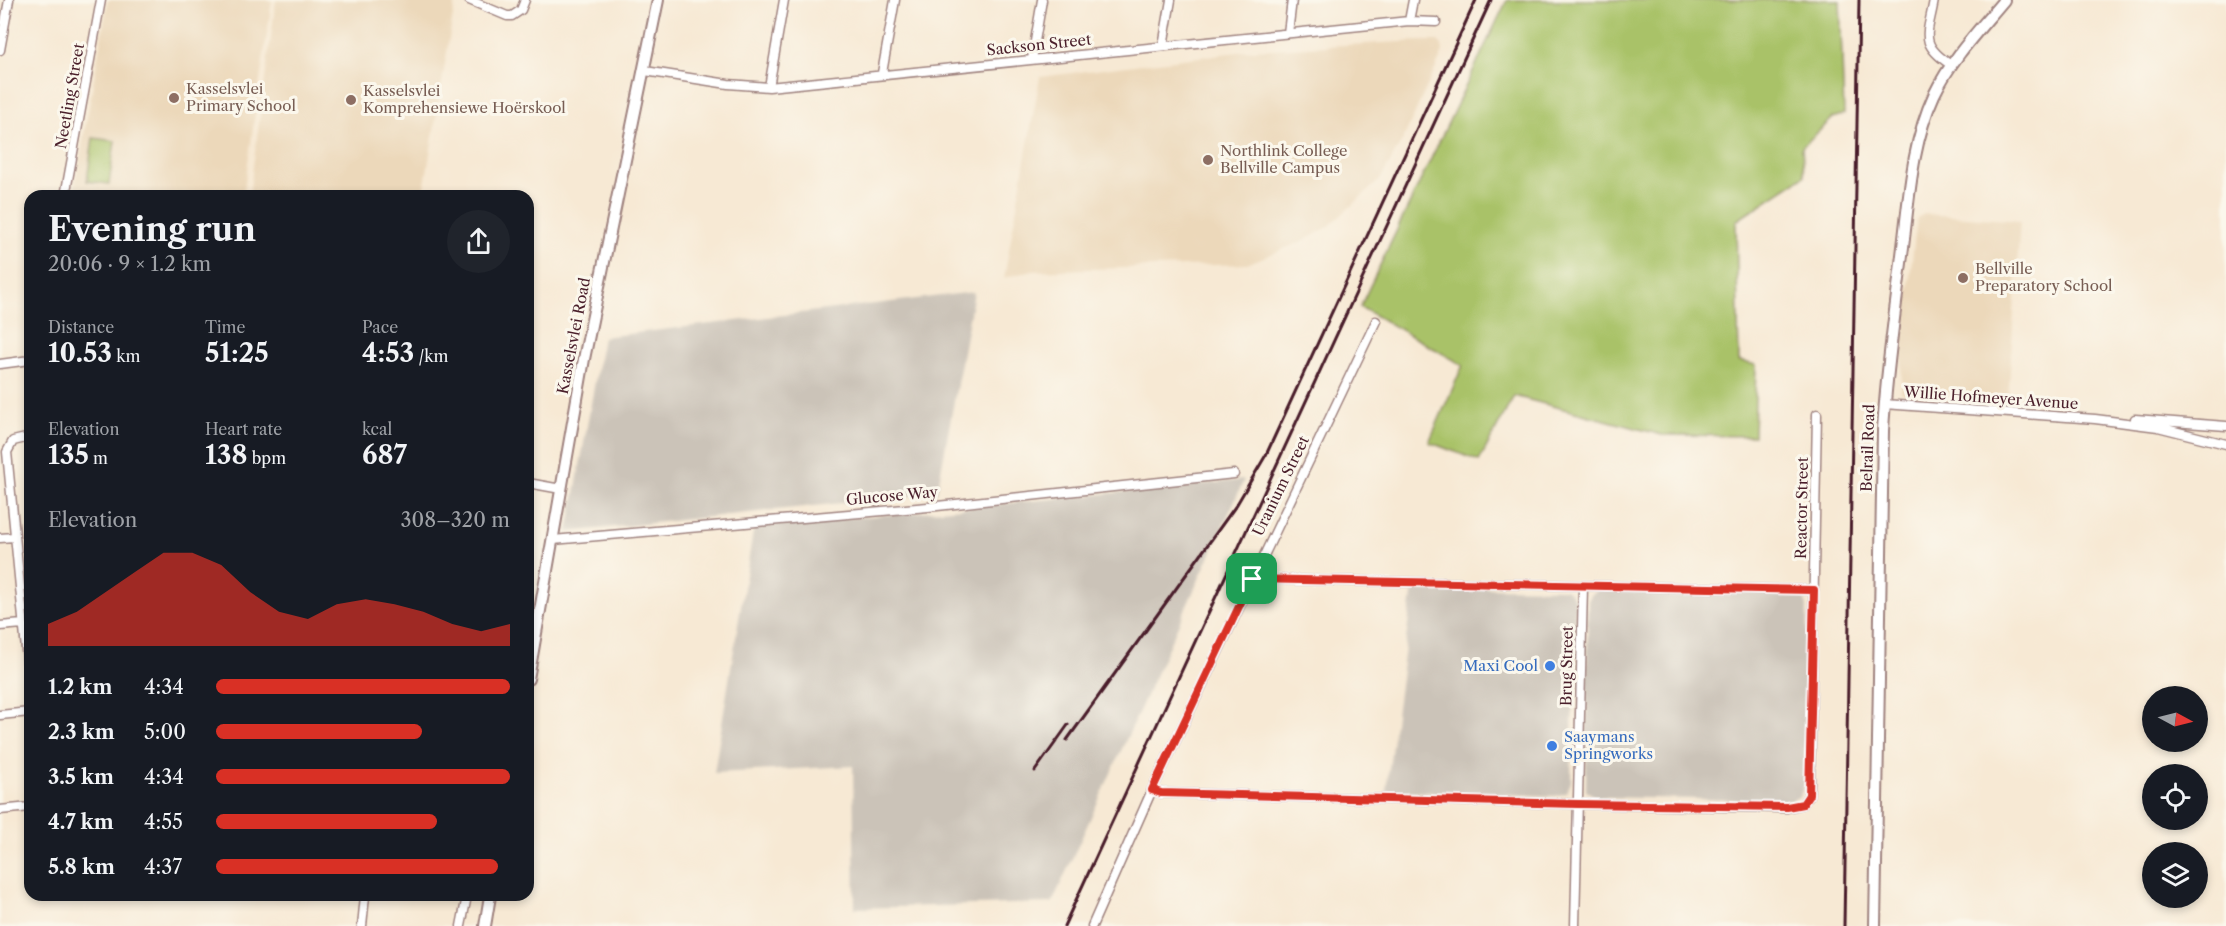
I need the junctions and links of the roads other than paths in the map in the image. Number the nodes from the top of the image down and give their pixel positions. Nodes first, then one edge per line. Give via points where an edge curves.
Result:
1 (9, 0) edge
2 (101, 0) edge
3 (469, 0) edge
4 (525, 0) edge
5 (658, 0) edge
6 (784, 0) edge
7 (895, 0) edge
8 (1042, 0) edge
9 (1171, 0) edge
10 (1292, 0) edge
11 (1413, 0) edge
12 (1934, 0) edge
13 (2004, 0) edge
14 (1409, 21) junction
15 (1436, 22) dead end
16 (1288, 33) junction
17 (1163, 46) junction
18 (0, 50) edge
19 (1032, 59) junction
20 (1951, 65) junction
21 (645, 71) junction
22 (882, 74) junction
23 (769, 87) junction
24 (66, 190) edge
25 (1376, 321) dead end
26 (24, 361) edge
27 (0, 364) edge
28 (1884, 404) junction
29 (1817, 414) dead end
30 (2096, 420) junction
31 (2226, 426) edge
32 (24, 438) edge
33 (2226, 444) edge
34 (1234, 474) dead end
35 (534, 484) edge
36 (561, 489) junction
37 (14, 537) junction
38 (0, 538) edge
39 (553, 540) junction
40 (1252, 579) junction
41 (1583, 586) junction
42 (1814, 590) junction
43 (23, 624) junction
44 (0, 626) edge
45 (24, 634) edge
46 (534, 646) edge
47 (24, 713) edge
48 (0, 715) edge
49 (1152, 790) junction
50 (1578, 804) junction
51 (24, 808) edge
52 (0, 810) edge
53 (364, 901) edge
54 (466, 901) edge
55 (489, 901) edge
56 (362, 926) edge
57 (461, 926) edge
58 (485, 926) edge
59 (1092, 926) edge
60 (1575, 926) edge
61 (1875, 926) edge

1 - 18 street
2 - 24 street, Neetling Street
3 - 4 street via 512,16 521,10
5 - 21 street, Kasselsvlei Road
6 - 23 street
7 - 22 street
8 - 19 street
9 - 17 street
10 - 16 street
11 - 14 street
12 - 20 street via 1928,41 1935,54
13 - 20 street, Belrail Road
14 - 15 street, Sackson Street
14 - 16 street, Sackson Street
16 - 17 street, Sackson Street
17 - 19 street, Sackson Street
19 - 22 street, Sackson Street
20 - 28 street, Belrail Road via 1928,109 1913,165
21 - 23 street, Sackson Street
21 - 36 street, Kasselsvlei Road via 597,294
22 - 23 street, Sackson Street
25 - 40 street, Uranium Street
26 - 27 street
28 - 30 street, Willie Hofmeyer Avenue
28 - 61 street, Belrail Road
29 - 42 street, Reactor Street
30 - 31 street, Willie Hofmeyer Avenue
30 - 33 street, Willie Hofmeyer Avenue via 2158,427
32 - 37 street via 13,441 7,452
34 - 39 street, Glucose Way via 916,508
35 - 36 street
36 - 39 street, Kasselsvlei Road
37 - 38 street
37 - 43 street
39 - 46 street, Kasselsvlei Road
40 - 41 street
40 - 49 street, Uranium Street
41 - 42 street
41 - 50 street, Brug Street
42 - 50 street, Reactor Street via 1810,783 1803,804
43 - 44 street
43 - 45 street
47 - 48 street
49 - 50 street
49 - 59 street, Uranium Street
50 - 60 street, Brug Street
51 - 52 street
53 - 56 street
54 - 57 street
55 - 58 street

